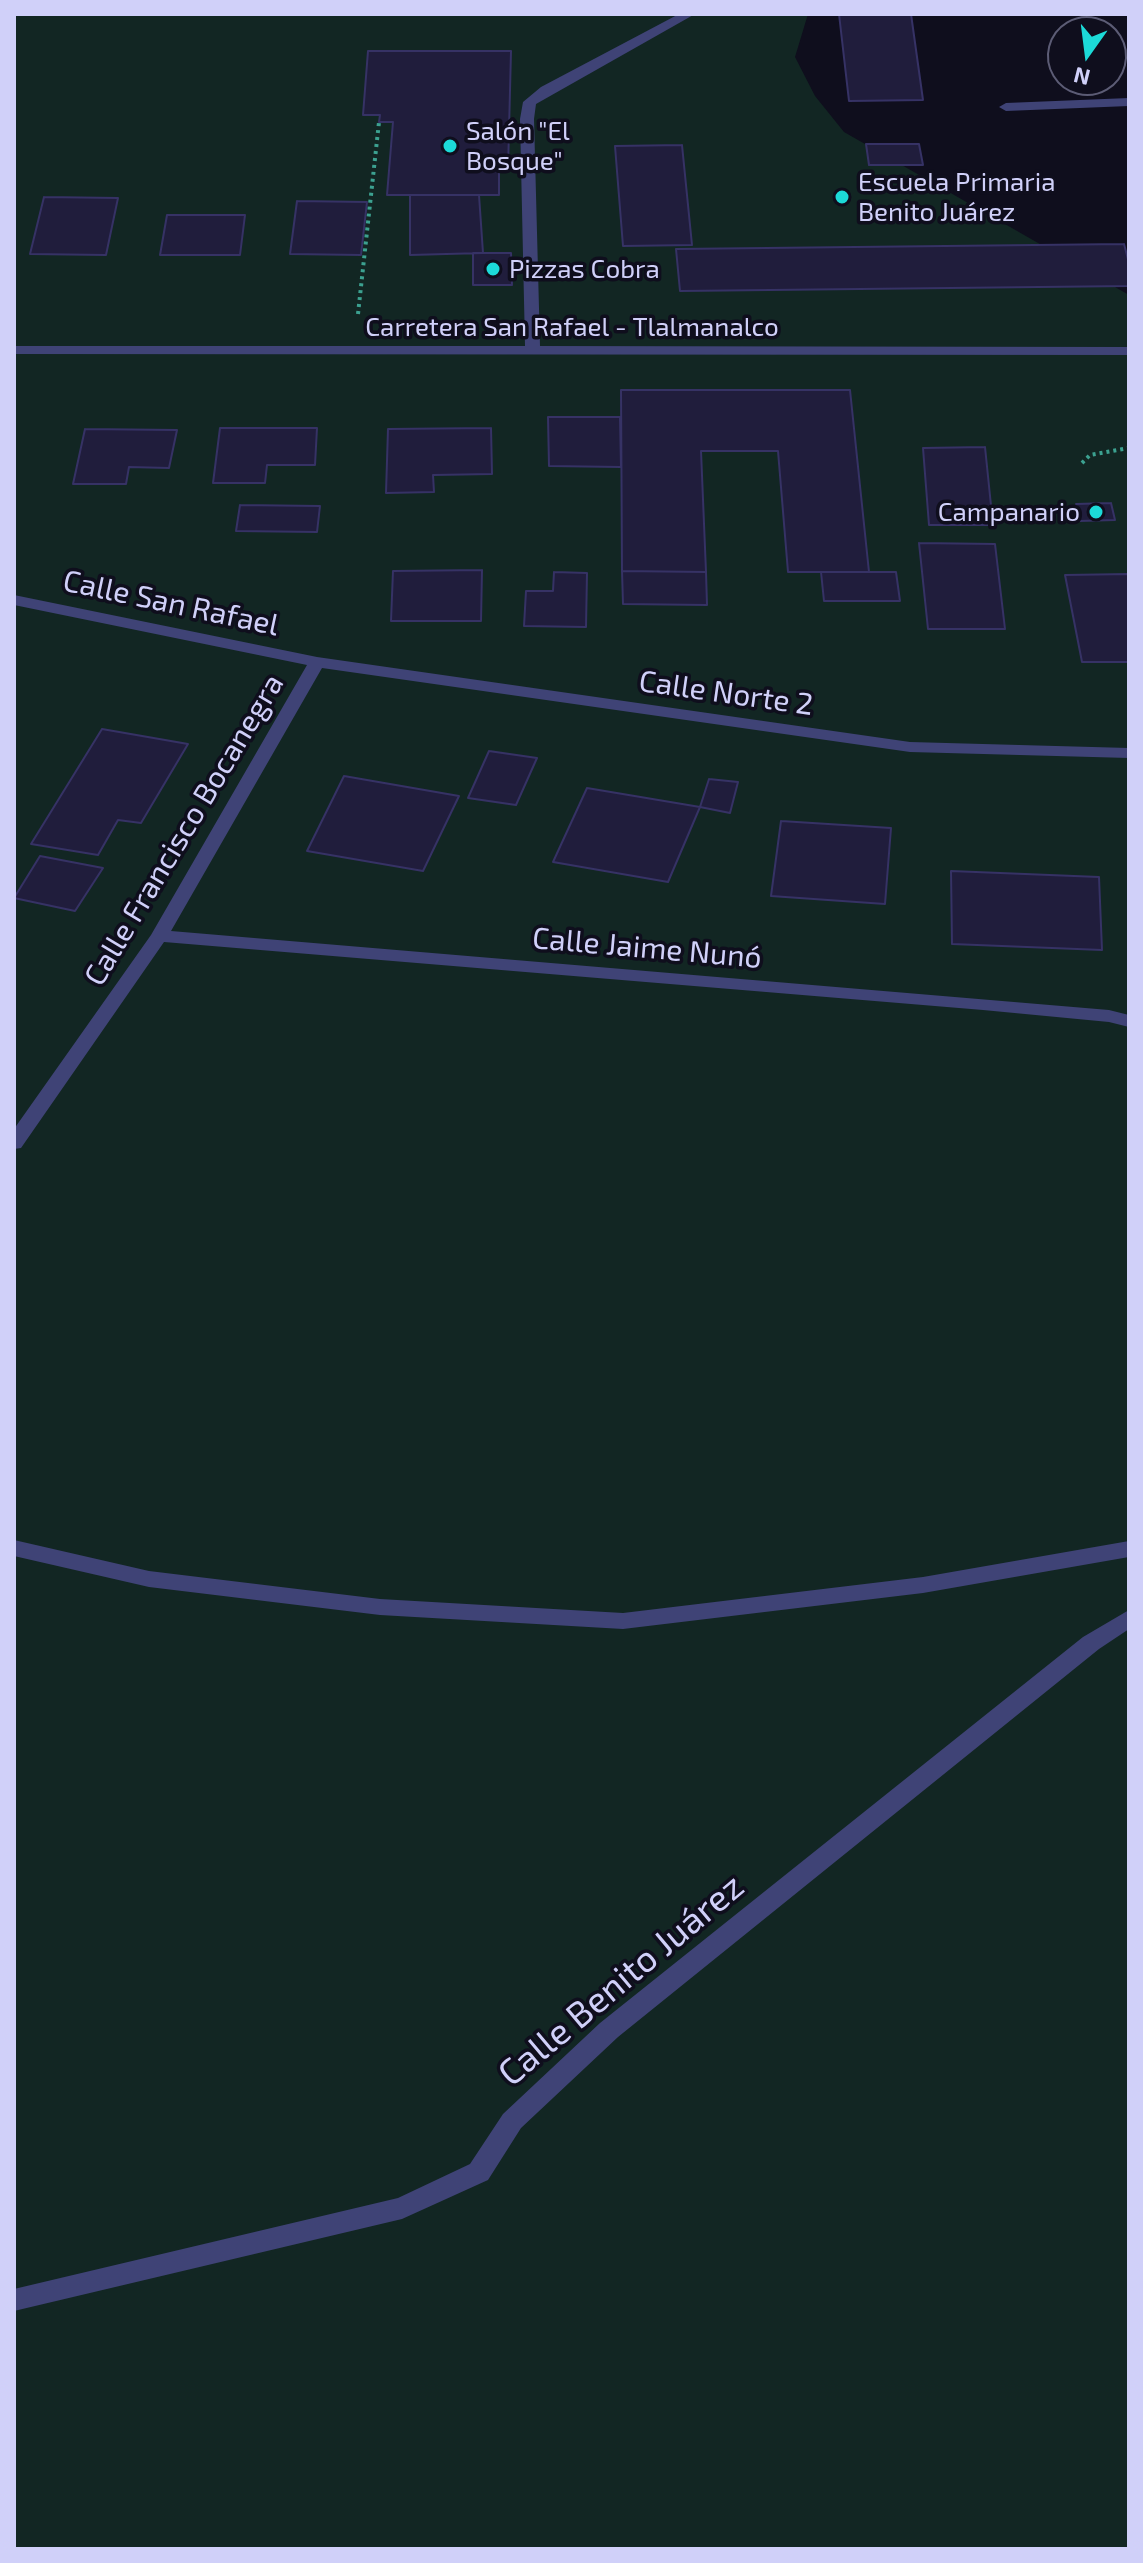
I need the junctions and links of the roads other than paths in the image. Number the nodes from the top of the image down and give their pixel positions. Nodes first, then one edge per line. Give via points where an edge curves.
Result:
1 (689, 14) edge
2 (1129, 102) edge
3 (1006, 107) dead end
4 (14, 350) edge
5 (1129, 351) edge
6 (533, 352) junction
7 (14, 600) edge
8 (317, 662) junction
9 (1129, 753) edge
10 (159, 936) junction
11 (1129, 1021) edge
12 (14, 1143) edge
13 (14, 1548) edge
14 (1129, 1549) edge
15 (1129, 1618) edge
16 (14, 2300) edge

1 - 6 street via 530,102
2 - 3 street
4 - 6 street, Carretera San Rafael - Tlalmanalco
5 - 6 street, Carretera San Rafael - Tlalmanalco
7 - 8 street, Calle San Rafael
8 - 9 street, Calle Norte 2 via 910,747
8 - 10 street, Calle Francisco Bocanegra
10 - 11 street, Calle Jaime Nunó via 983,1004
10 - 12 street, Calle Francisco Bocanegra
13 - 14 street via 149,1579 380,1607 623,1621 923,1585
15 - 16 street, Calle Benito Juárez via 609,2030 512,2121 479,2172 402,2208

